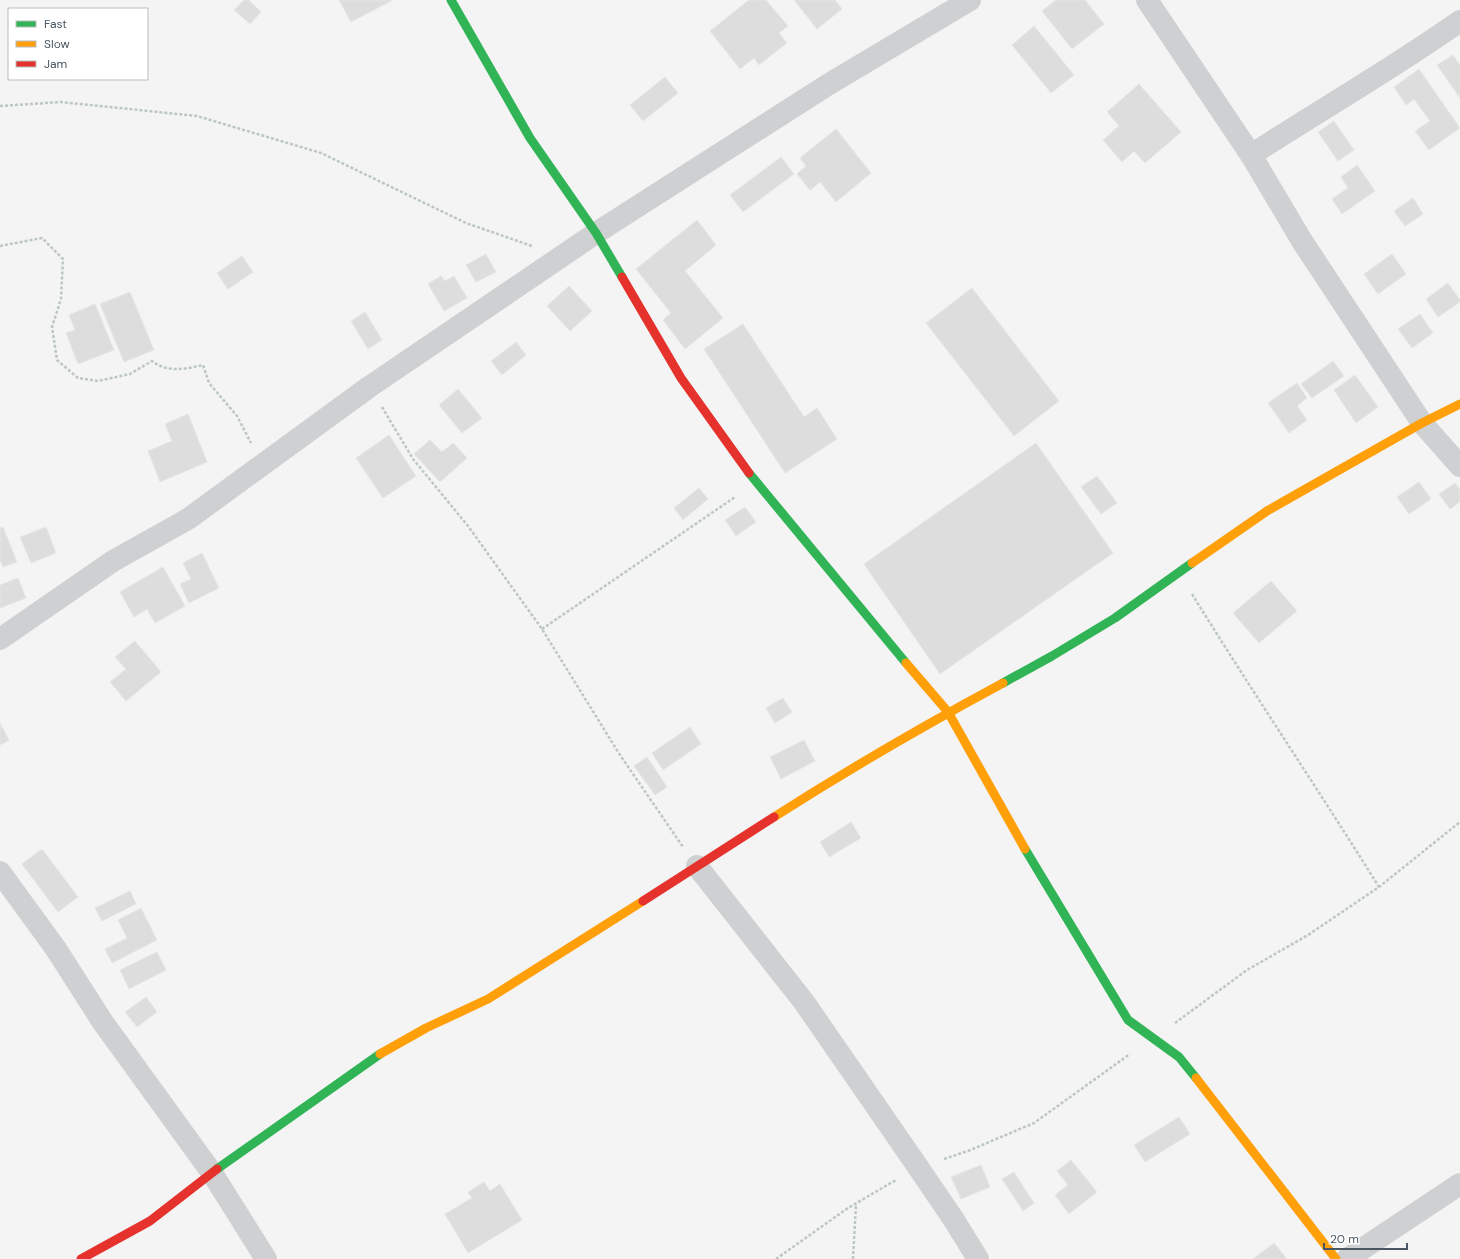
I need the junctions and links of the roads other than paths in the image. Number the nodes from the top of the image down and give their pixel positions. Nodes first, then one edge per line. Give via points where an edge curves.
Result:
1 (451, 0) edge
2 (970, 0) edge
3 (1147, 0) edge
4 (1460, 21) edge
5 (1251, 155) junction
6 (596, 234) junction
7 (1460, 404) edge
8 (1422, 423) junction
9 (1460, 466) edge
10 (0, 639) edge
11 (948, 712) junction
12 (697, 866) junction
13 (0, 872) edge
14 (212, 1173) junction
15 (1460, 1184) edge
16 (82, 1259) edge
17 (266, 1259) edge
18 (978, 1259) edge
19 (1336, 1259) edge
20 (1347, 1259) edge

1 - 6 street via 530,138
2 - 6 street via 829,84
3 - 5 street
4 - 5 street via 1353,92 1307,118
5 - 8 street via 1302,241
6 - 10 street via 370,386 188,519 113,561
6 - 11 street via 681,378 756,483
7 - 8 street
8 - 9 street
8 - 11 street via 1267,511 1115,618 1052,656
11 - 12 street via 833,779
11 - 19 street via 1045,884 1128,1020 1141,1032 1166,1046 1186,1064 1268,1167
12 - 14 street via 488,999 384,1051
12 - 18 street via 804,1002
13 - 14 street
14 - 16 street via 150,1221
14 - 17 street
15 - 20 street

